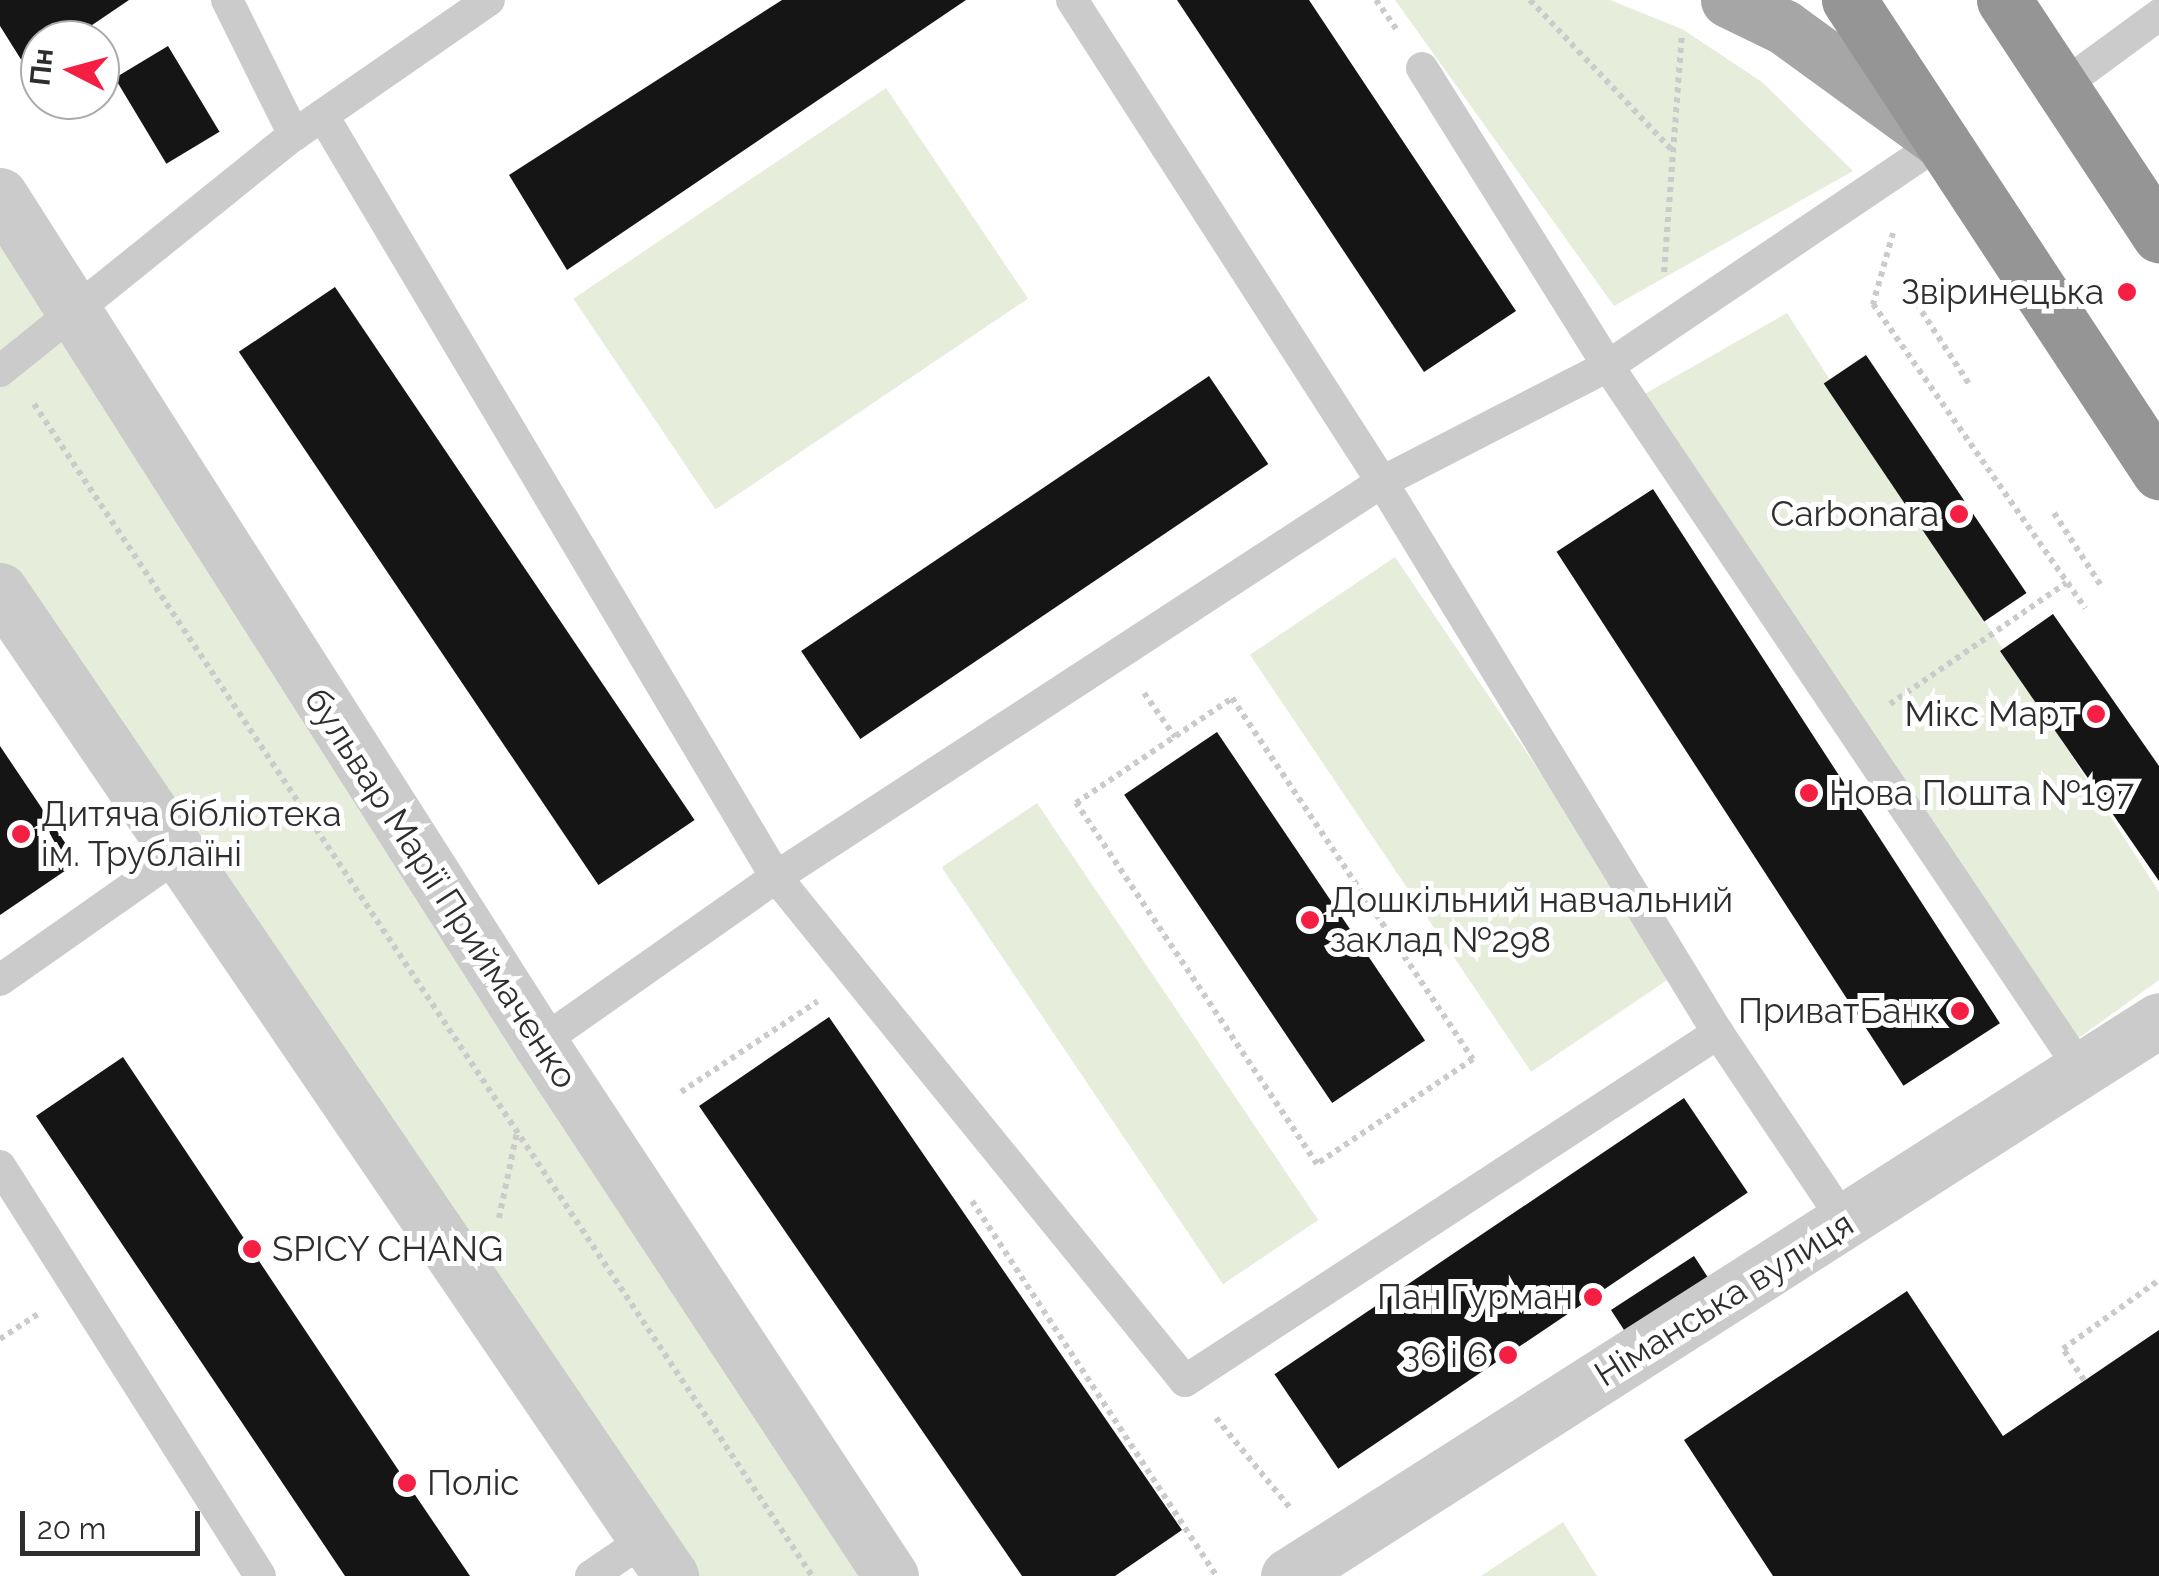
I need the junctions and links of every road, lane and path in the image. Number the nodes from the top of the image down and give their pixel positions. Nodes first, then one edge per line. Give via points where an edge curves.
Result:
1 (227, 0) edge
2 (488, 0) edge
3 (1072, 0) edge
4 (1530, 0) edge
5 (1728, 0) edge
6 (1849, 0) edge
7 (2004, 0) edge
8 (2037, 0) edge
9 (2159, 16) edge
10 (1682, 29) dead end
11 (1422, 68) dead end
12 (2061, 86) junction
13 (323, 116) junction
14 (294, 135) junction
15 (1941, 141) junction
16 (1673, 150) junction
17 (0, 195) edge
18 (1895, 226) dead end
19 (2159, 235) edge
20 (1910, 295) dead end
21 (73, 314) junction
22 (1659, 333) junction
23 (1608, 366) junction
24 (4, 368) edge
25 (1971, 387) dead end
26 (2159, 472) edge
27 (1382, 482) junction
28 (2054, 513) dead end
29 (2066, 583) junction
30 (2100, 584) dead end
31 (0, 590) edge
32 (2085, 608) dead end
33 (1161, 718) dead end
34 (1854, 728) junction
35 (1175, 737) junction
36 (180, 854) junction
37 (776, 877) junction
38 (0, 980) edge
39 (835, 990) dead end
40 (2159, 1020) edge
41 (1718, 1033) junction
42 (540, 1043) junction
43 (2082, 1070) junction
44 (682, 1092) dead end
45 (0, 1166) edge
46 (966, 1191) dead end
47 (1845, 1222) junction
48 (2159, 1280) edge
49 (38, 1315) dead end
50 (0, 1339) edge
51 (2084, 1380) dead end
52 (1185, 1381) junction
53 (659, 1557) edge
54 (1308, 1564) edge
55 (260, 1576) edge
56 (592, 1576) edge
57 (812, 1576) edge
58 (890, 1576) edge
59 (1216, 1576) edge

1 - 14 lane
2 - 13 lane
3 - 27 lane
4 - 16 path
5 - 15 main road via 1784,27
6 - 15 highway
7 - 12 highway
8 - 12 main road
9 - 12 lane
10 - 16 path
11 - 23 lane
12 - 19 highway
13 - 14 lane
13 - 37 lane
14 - 21 lane
15 - 22 lane
15 - 26 highway
16 - 22 path
17 - 21 street, бульвар Марії Приймаченко
18 - 29 path via 1874,304
20 - 25 path
21 - 24 lane
21 - 42 street, бульвар Марії Приймаченко
22 - 23 lane
23 - 27 lane
23 - 34 lane
24 - 57 path
27 - 37 lane
27 - 41 lane
28 - 30 path
29 - 32 path
29 - 34 path
31 - 36 street
33 - 35 path
34 - 43 lane
35 - 35 path via 1076,804 1318,1164 1473,1058 1232,698
36 - 38 lane
36 - 53 street
37 - 42 lane
37 - 52 lane
39 - 44 path
40 - 43 street, Німанська вулиця
41 - 47 lane
41 - 52 lane
42 - 58 street, бульвар Марії Приймаченко
43 - 47 street, Німанська вулиця
45 - 55 lane
46 - 59 path
47 - 54 street, Німанська вулиця
48 - 51 path via 2063,1349
49 - 50 path
52 - 54 path
53 - 56 lane

